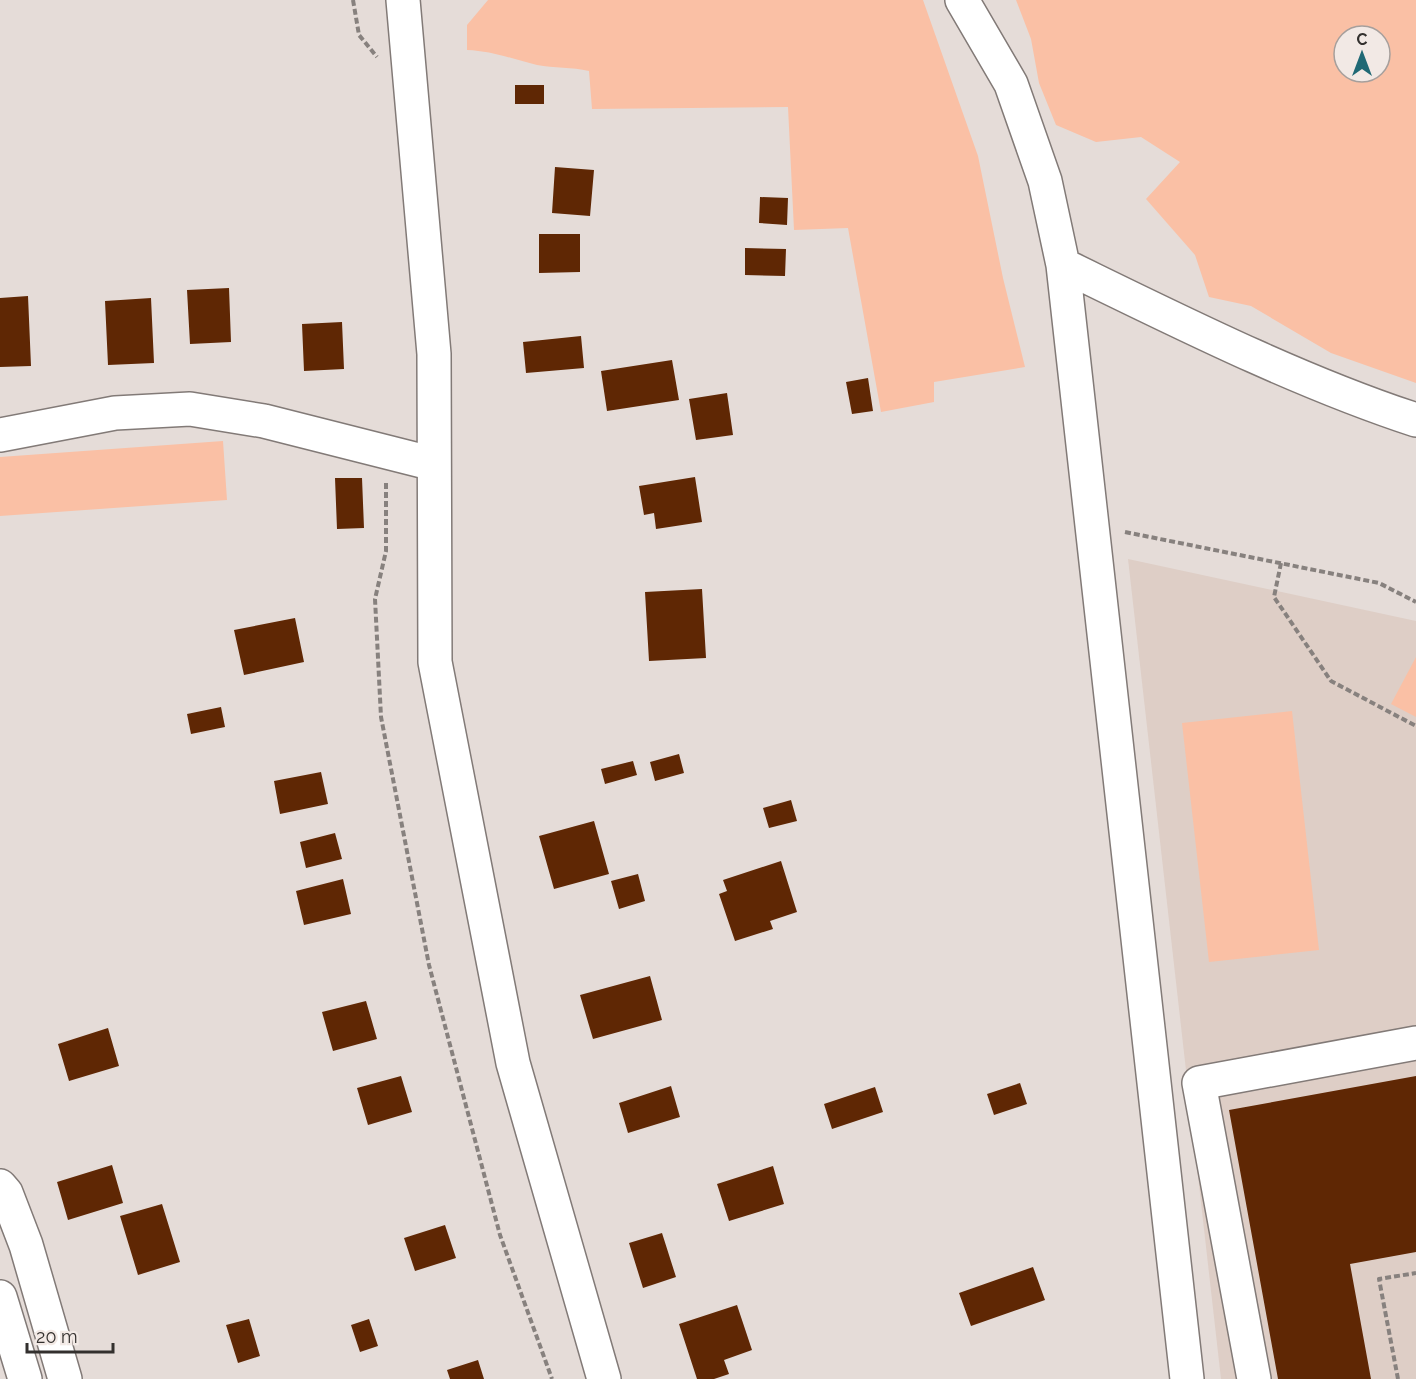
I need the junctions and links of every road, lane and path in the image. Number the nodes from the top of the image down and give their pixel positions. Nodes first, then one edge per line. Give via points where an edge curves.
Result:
1 (403, 0) edge
2 (962, 0) edge
3 (1063, 265) junction
4 (1416, 420) edge
5 (0, 435) edge
6 (434, 464) junction
7 (1125, 532) dead end
8 (1281, 563) junction
9 (1416, 602) edge
10 (1414, 725) edge
11 (1416, 733) edge
12 (1416, 1043) edge
13 (0, 1186) edge
14 (1416, 1273) edge
15 (0, 1297) edge
16 (25, 1379) edge
17 (65, 1379) edge
18 (604, 1379) edge
19 (1187, 1379) edge
20 (1254, 1379) edge
21 (1398, 1379) edge

1 - 6 street via 434,354
2 - 3 street via 1011,84 1045,181
3 - 4 street via 1354,398
3 - 19 street
5 - 6 street via 115,412 190,409 264,421
6 - 18 street via 435,662 513,1063
7 - 8 path
8 - 9 path via 1379,584
8 - 10 path via 1274,597 1331,681
10 - 11 path
12 - 20 street via 1199,1083
13 - 17 street via 6,1192 26,1245
14 - 21 path via 1379,1279
15 - 16 street

